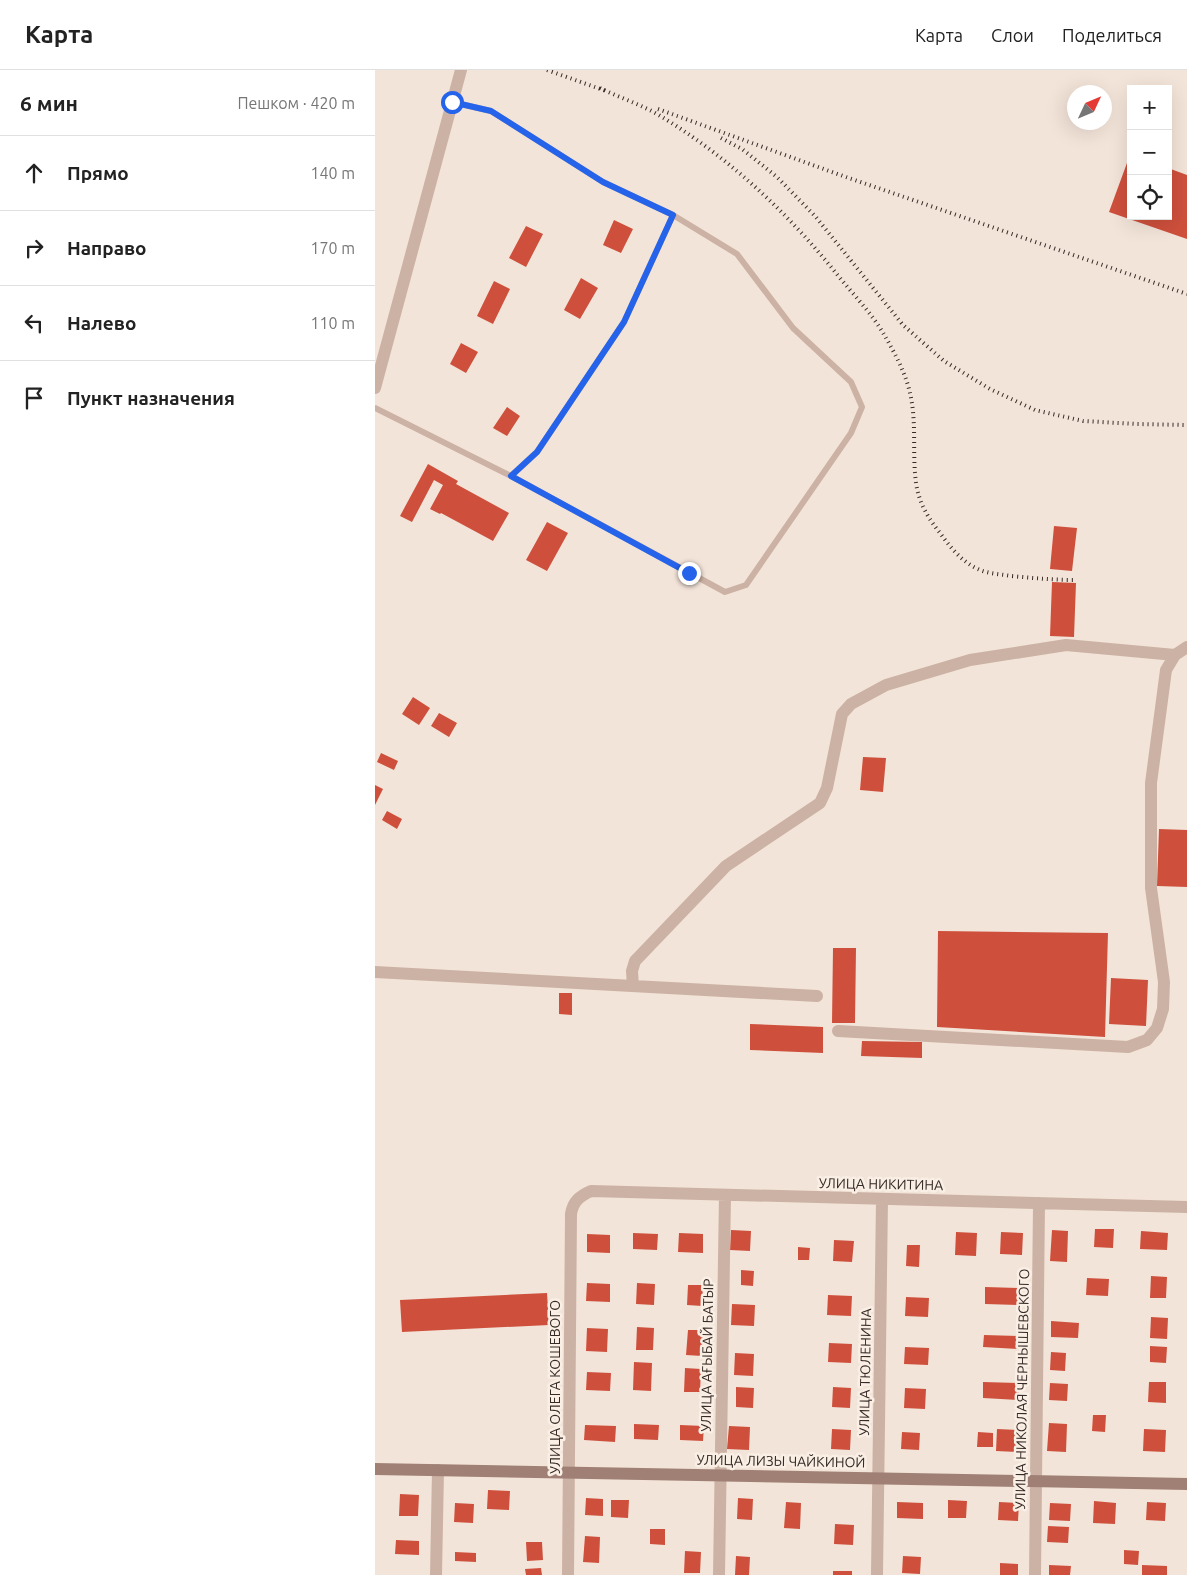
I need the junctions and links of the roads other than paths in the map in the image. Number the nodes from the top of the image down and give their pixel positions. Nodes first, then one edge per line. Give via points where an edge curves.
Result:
1 (461, 70) edge
2 (452, 102) junction
3 (673, 215) junction
4 (375, 388) edge
5 (375, 408) edge
6 (511, 476) junction
7 (1187, 647) edge
8 (1175, 654) junction
9 (375, 972) edge
10 (633, 986) junction
11 (817, 996) dead end
12 (839, 1031) dead end
13 (725, 1195) junction
14 (882, 1199) junction
15 (576, 1200) joint
16 (1039, 1203) junction
17 (1187, 1207) edge
18 (375, 1469) edge
19 (438, 1470) junction
20 (569, 1472) junction
21 (719, 1475) junction
22 (879, 1478) junction
23 (1036, 1481) junction
24 (1187, 1484) edge
25 (436, 1575) edge
26 (568, 1575) edge
27 (719, 1575) edge
28 (877, 1575) edge
29 (1035, 1575) edge

1 - 2 street
2 - 3 lane via 491,111 603,182
2 - 4 street
3 - 6 lane via 624,322 537,452
3 - 6 lane via 737,254 793,328 851,382 862,407 851,433 746,585 725,592
5 - 6 lane
7 - 8 street
8 - 10 street via 1066,645 970,660 886,685 851,704 842,714 827,788 820,803 725,866 635,961
8 - 12 street via 1166,670 1151,783 1151,888 1164,982 1163,1009 1157,1028 1147,1040 1128,1047
9 - 10 street
10 - 11 street
13 - 14 street, УЛИЦА НИКИТИНА
13 - 15 street, УЛИЦА НИКИТИНА via 591,1192
13 - 21 street, УЛИЦА АҒЫБАЙ БАТЫР
14 - 16 street, УЛИЦА НИКИТИНА
14 - 22 street, УЛИЦА ТЮЛЕНИНА
15 - 20 street, УЛИЦА ОЛЕГА КОШЕВОГО via 571,1214
16 - 17 street, УЛИЦА НИКИТИНА
16 - 23 street, УЛИЦА НИКОЛАЯ ЧЕРНЫШЕВСКОГО
18 - 19 street, УЛИЦА ЛИЗЫ ЧАЙКИНОЙ
19 - 20 street, УЛИЦА ЛИЗЫ ЧАЙКИНОЙ
19 - 25 street
20 - 21 street, УЛИЦА ЛИЗЫ ЧАЙКИНОЙ
20 - 26 street, УЛИЦА ОЛЕГА КОШЕВОГО
21 - 22 street, УЛИЦА ЛИЗЫ ЧАЙКИНОЙ
21 - 27 street, УЛИЦА АҒЫБАЙ БАТЫР
22 - 23 street, УЛИЦА ЛИЗЫ ЧАЙКИНОЙ
22 - 28 street, УЛИЦА ТЮЛЕНИНА
23 - 24 street, УЛИЦА ЛИЗЫ ЧАЙКИНОЙ
23 - 29 street, УЛИЦА НИКОЛАЯ ЧЕРНЫШЕВСКОГО

